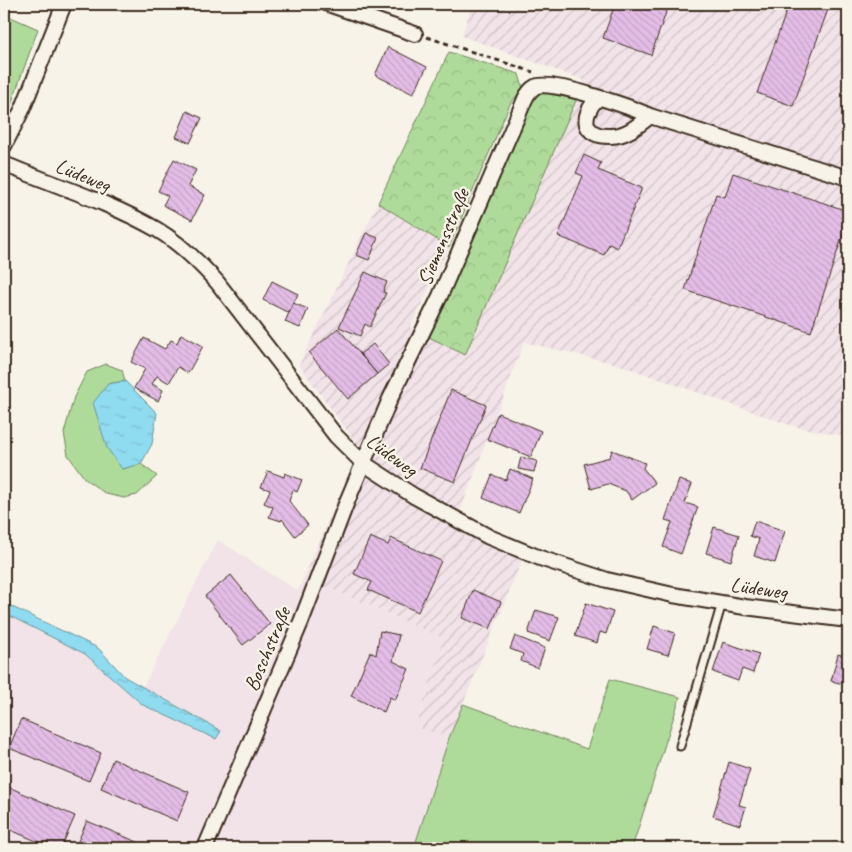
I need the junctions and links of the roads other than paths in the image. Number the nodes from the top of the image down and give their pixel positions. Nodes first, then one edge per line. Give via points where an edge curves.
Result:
1 (64, 4) edge
2 (328, 4) edge
3 (415, 34) road end
4 (598, 98) junction
5 (650, 116) junction
6 (4, 146) edge
7 (4, 164) edge
8 (848, 178) edge
9 (363, 463) junction
10 (722, 603) junction
11 (848, 620) edge
12 (680, 746) dead end
13 (205, 848) edge

1 - 6 street via 23,108
2 - 3 street
4 - 5 street
4 - 5 street via 589,107 585,119 589,130 598,135 613,136 630,130
4 - 9 street, Siemensstraße via 549,84 535,86 524,99 440,296
5 - 8 street
7 - 9 street, Lüdeweg via 114,209 176,242 217,282 336,436
9 - 10 street, Lüdeweg via 414,496 489,537 540,558 607,580
9 - 13 street, Boschstraße via 301,622
10 - 11 street, Lüdeweg
10 - 12 lane

